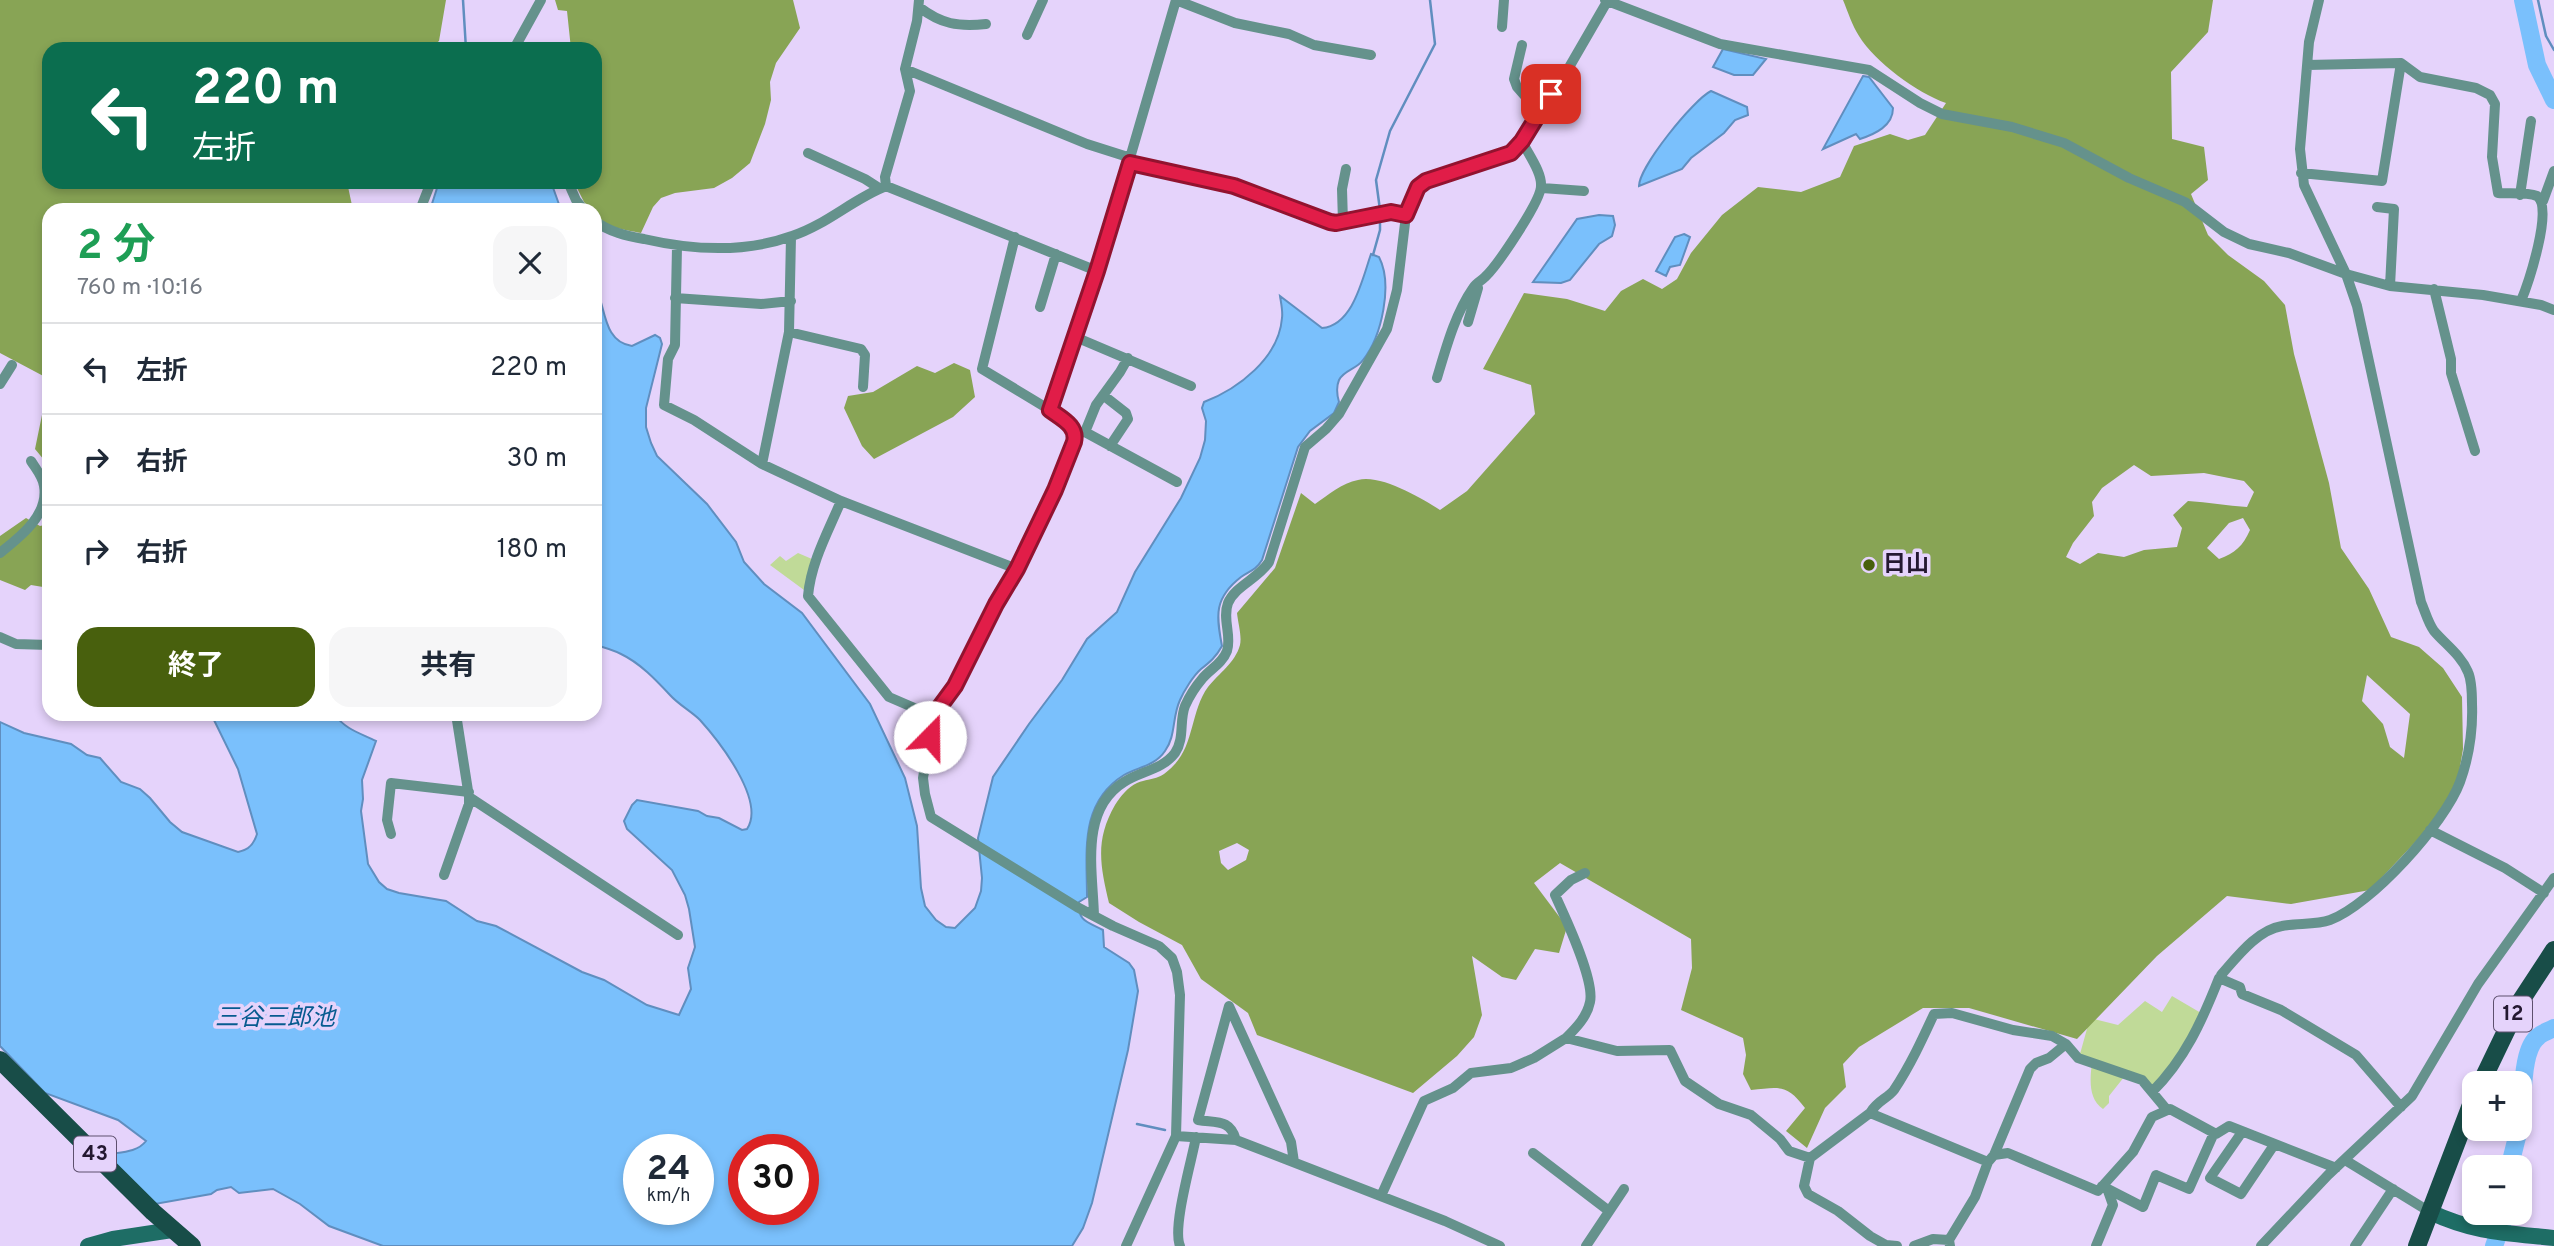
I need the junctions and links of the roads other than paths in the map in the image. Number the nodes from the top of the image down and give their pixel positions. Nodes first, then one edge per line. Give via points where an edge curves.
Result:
1 (541, 0) edge
2 (1043, 0) edge
3 (1176, 0) edge
4 (1504, 0) edge
5 (1607, 0) edge
6 (2319, 0) edge
7 (919, 3) edge
8 (986, 24) dead end
9 (1502, 27) dead end
10 (1027, 35) dead end
11 (518, 42) edge
12 (1522, 45) dead end
13 (1371, 55) dead end
14 (2401, 64) junction
15 (2307, 65) junction
16 (905, 69) junction
17 (1539, 112) junction
18 (2531, 121) dead end
19 (1522, 141) junction
20 (808, 153) dead end
21 (1131, 161) junction
22 (1346, 169) dead end
23 (2554, 171) edge
24 (2301, 173) junction
25 (882, 187) junction
26 (1542, 188) junction
27 (1584, 191) dead end
28 (2520, 195) junction
29 (2543, 201) junction
30 (2377, 207) dead end
31 (1406, 215) junction
32 (1343, 222) junction
33 (602, 226) edge
34 (790, 237) junction
35 (1015, 237) junction
36 (677, 247) junction
37 (1056, 254) junction
38 (1097, 271) junction
39 (2346, 274) junction
40 (1486, 277) junction
41 (2390, 286) junction
42 (2434, 289) junction
43 (675, 298) junction
44 (2521, 301) junction
45 (792, 302) junction
46 (1040, 307) dead end
47 (2554, 310) edge
48 (1468, 322) dead end
49 (789, 332) junction
50 (1073, 336) junction
51 (1128, 358) junction
52 (12, 365) dead end
53 (1437, 378) dead end
54 (0, 384) edge
55 (1191, 386) dead end
56 (863, 387) dead end
57 (1103, 395) junction
58 (1050, 410) junction
59 (1080, 433) junction
60 (1110, 446) junction
61 (2475, 451) dead end
62 (31, 461) dead end
63 (762, 464) junction
64 (42, 482) edge
65 (1177, 482) dead end
66 (841, 501) junction
67 (42, 505) edge
68 (0, 553) edge
69 (1017, 569) junction
70 (0, 637) edge
71 (42, 645) edge
72 (933, 716) junction
73 (457, 721) edge
74 (469, 794) junction
75 (2430, 830) junction
76 (391, 834) dead end
77 (1585, 873) dead end
78 (444, 875) dead end
79 (2554, 878) edge
80 (2543, 893) junction
81 (1094, 916) junction
82 (678, 935) dead end
83 (2554, 950) edge
84 (2221, 975) dead end
85 (1566, 1038) junction
86 (2066, 1044) junction
87 (0, 1060) edge
88 (2487, 1071) edge
89 (2152, 1092) junction
90 (2401, 1107) junction
91 (2166, 1110) junction
92 (1870, 1113) junction
93 (2462, 1128) edge
94 (2242, 1132) junction
95 (2214, 1133) junction
96 (1176, 1136) junction
97 (1196, 1137) junction
98 (1236, 1140) junction
99 (2274, 1145) junction
100 (1533, 1153) dead end
101 (1810, 1158) junction
102 (1991, 1158) junction
103 (1294, 1162) junction
104 (2340, 1164) junction
105 (2104, 1187) junction
106 (1624, 1189) dead end
107 (2393, 1189) junction
108 (1381, 1196) junction
109 (1609, 1211) junction
110 (2430, 1212) junction
111 (2554, 1238) edge
112 (182, 1240) edge
113 (1950, 1243) edge
114 (1495, 1245) edge
115 (88, 1246) edge
116 (1126, 1246) edge
117 (1180, 1246) edge
118 (1586, 1246) edge
119 (1897, 1246) edge
120 (1914, 1246) edge
121 (2096, 1246) edge
122 (2261, 1246) edge
123 (2355, 1246) edge
124 (2417, 1246) edge

1 - 11 street
2 - 10 street
3 - 13 street via 1235,23
3 - 21 street
4 - 9 street
5 - 17 street
5 - 39 street via 1720,44 1869,70 1932,110 2064,143 2185,202 2236,239
6 - 15 street
7 - 8 street via 933,18 963,27
7 - 16 street
12 - 17 street via 1514,79
14 - 15 street
14 - 24 street via 2382,181
14 - 28 street via 2420,78 2490,95 2496,104 2492,157 2498,193
15 - 24 street
16 - 21 street
16 - 25 street via 910,91
17 - 19 street
18 - 28 street
19 - 26 street
19 - 31 street via 1501,158 1426,181 1418,187
20 - 25 street
21 - 32 street via 1234,186 1322,220
21 - 38 street
22 - 32 street
23 - 29 street
24 - 39 street
25 - 34 street
25 - 35 street
26 - 27 street
26 - 40 street
28 - 29 street via 2538,196
29 - 44 street via 2546,235
30 - 41 street via 2394,209
31 - 32 street via 1391,212
31 - 81 street via 1387,329 1339,414 1305,447 1269,562 1227,604 1227,650 1188,700 1175,752 1158,768 1124,782 1096,817 1092,831
33 - 36 street
34 - 36 street via 740,247
34 - 45 street
35 - 37 street
35 - 58 street via 982,369
36 - 43 street
37 - 38 street
37 - 46 street
38 - 50 street
39 - 41 street
39 - 75 street via 2372,366 2421,602 2434,631 2468,672 2472,692 2472,734 2459,785
40 - 48 street
40 - 53 street via 1466,300
41 - 42 street
42 - 44 street
42 - 61 street via 2451,373
43 - 45 street
43 - 63 street via 675,345 668,359 664,405
44 - 47 street
45 - 49 street
49 - 56 street via 860,349 865,355
49 - 63 street
50 - 51 street
50 - 58 street
51 - 55 street
51 - 57 street
52 - 54 street
57 - 59 street
57 - 60 street via 1128,419
58 - 59 street
59 - 60 street
59 - 69 street
60 - 65 street
62 - 64 street
63 - 66 street
66 - 69 street
66 - 72 street via 815,561 808,596 889,697
67 - 68 street via 39,515
69 - 72 street via 955,686
70 - 71 street via 16,644
72 - 81 street via 923,778 931,817
73 - 74 street
74 - 76 street via 391,783 387,820
74 - 78 street via 470,804
74 - 82 street
75 - 80 street
75 - 84 street via 2382,883 2345,912 2328,921 2279,926 2265,932
77 - 85 street via 1555,894 1591,990 1590,1005
79 - 80 street
80 - 90 street via 2478,984 2423,1081
81 - 96 street via 1159,946 1172,958 1180,996
83 - 88 main road, 12 via 2520,1002
85 - 101 street via 1617,1051 1670,1050 1685,1081 1719,1104 1751,1115 1789,1151
85 - 108 street via 1511,1068 1471,1073 1453,1088 1424,1101
86 - 89 street via 2078,1058 2142,1080
86 - 92 street via 2052,1036 1952,1013 1934,1014 1893,1092
86 - 102 street via 2030,1069
87 - 112 main road, 43
89 - 90 street via 2186,1050 2219,978 2356,1055
89 - 91 street
90 - 104 street
91 - 95 street
91 - 105 street via 2152,1117 2133,1152
92 - 101 street
92 - 102 street
93 - 110 main road
94 - 95 street via 2229,1126
94 - 99 street
94 - 99 street via 2210,1178 2241,1194
95 - 105 street via 2189,1189 2156,1175 2143,1207
96 - 97 street
96 - 116 street
97 - 98 street
97 - 117 street via 1179,1220
98 - 103 street
98 - 103 street via 1227,1124 1198,1120 1229,1006 1291,1142
99 - 104 street
100 - 109 street
101 - 119 street via 1804,1186 1808,1194 1886,1245
102 - 105 street via 2008,1153 2098,1191
102 - 113 street
103 - 108 street
104 - 107 street
104 - 122 street
105 - 121 street via 2113,1205
106 - 109 street
107 - 110 street
107 - 123 street
108 - 114 street
109 - 118 street
110 - 111 street via 2463,1226
110 - 124 main road
112 - 115 street via 113,1239
113 - 120 street via 1933,1240

